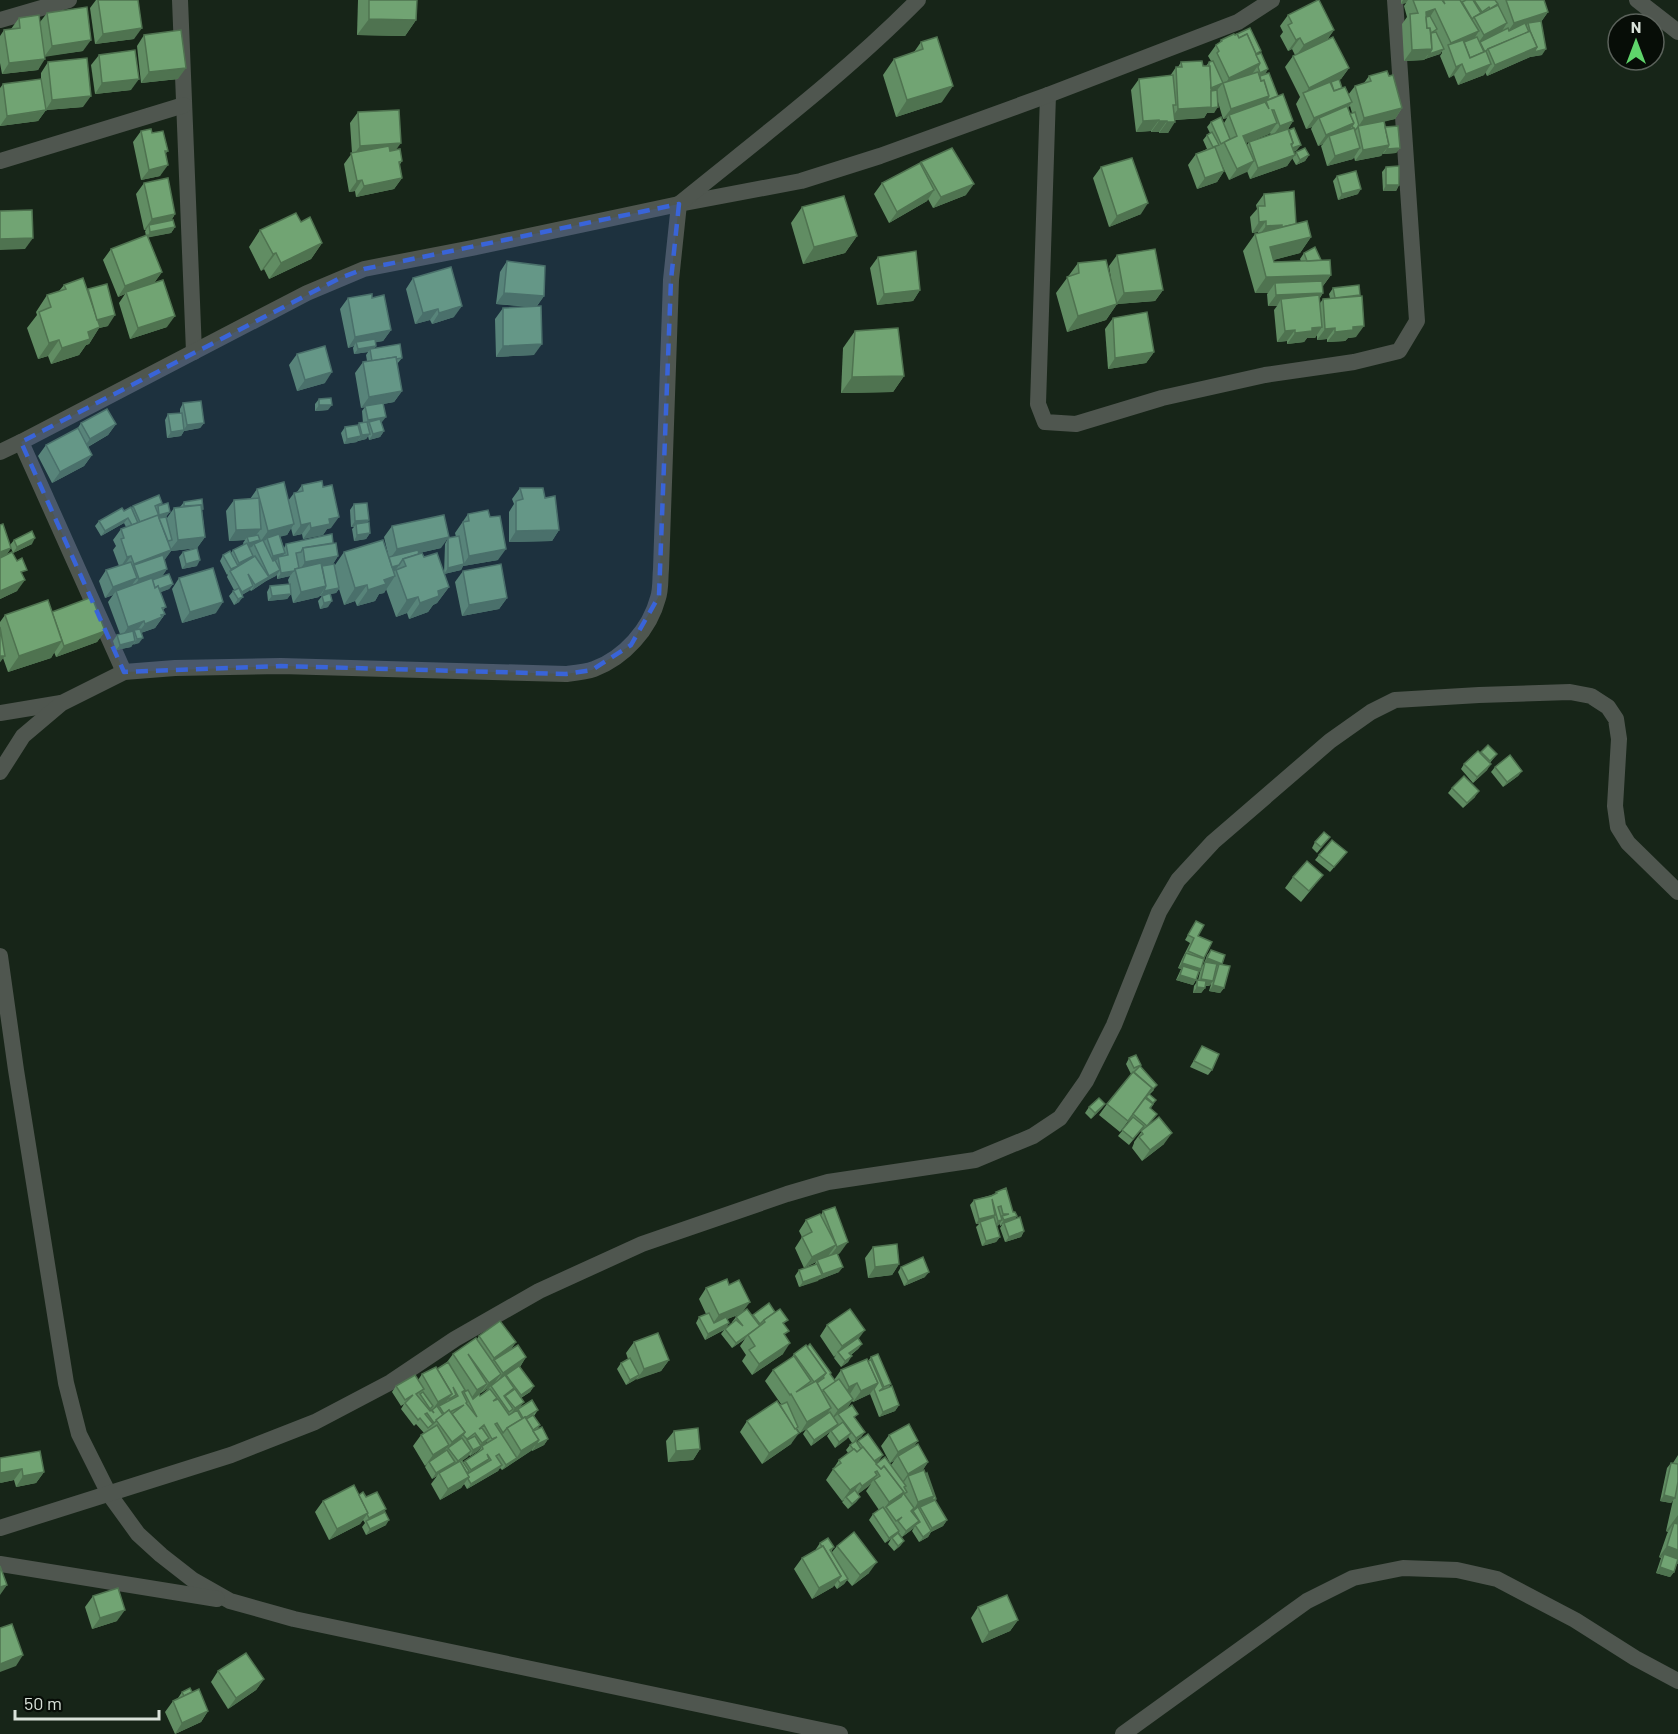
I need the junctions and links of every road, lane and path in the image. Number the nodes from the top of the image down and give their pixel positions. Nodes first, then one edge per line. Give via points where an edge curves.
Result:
1 (69, 0) edge
2 (180, 0) edge
3 (918, 0) edge
4 (1272, 0) edge
5 (1395, 0) edge
6 (1637, 0) edge
7 (0, 20) edge
8 (1678, 32) edge
9 (1048, 95) junction
10 (184, 105) junction
11 (0, 161) edge
12 (679, 204) junction
13 (194, 352) junction
14 (21, 442) junction
15 (0, 452) edge
16 (124, 672) junction
17 (62, 703) junction
18 (0, 713) edge
19 (0, 772) edge
20 (1678, 892) edge
21 (0, 956) edge
22 (109, 1494) junction
23 (0, 1527) edge
24 (0, 1564) edge
25 (230, 1601) junction
26 (1678, 1681) edge
27 (840, 1734) edge
28 (1123, 1734) edge

1 - 7 street
2 - 10 street
3 - 12 street via 829,82
4 - 9 street via 1238,22
5 - 9 street via 1417,321 1400,351 1264,375 1162,398 1076,424 1045,422 1038,404
6 - 8 street
9 - 12 street via 801,181
10 - 11 street
10 - 13 street
12 - 13 street via 364,269 307,293
12 - 16 street via 671,280 659,596 653,614 631,645 592,670 566,674 281,666
13 - 14 street
14 - 15 street
14 - 16 street
16 - 17 street
17 - 18 street
17 - 19 street via 23,736
20 - 22 street via 1628,843 1618,827 1615,806 1619,739 1617,719 1608,707 1591,696 1570,692 1395,700 1330,741 1213,842 1178,880 1159,912 1114,1025 1086,1081 1060,1118 1034,1136 975,1160 828,1182 642,1244 539,1291 454,1339 391,1382 315,1422 231,1455
21 - 22 street via 66,1383 79,1434
22 - 23 street
22 - 25 street via 138,1534 161,1555 193,1580
24 - 25 street
25 - 27 street via 294,1619
26 - 28 street via 1497,1579 1457,1570 1403,1568 1353,1578 1307,1601

